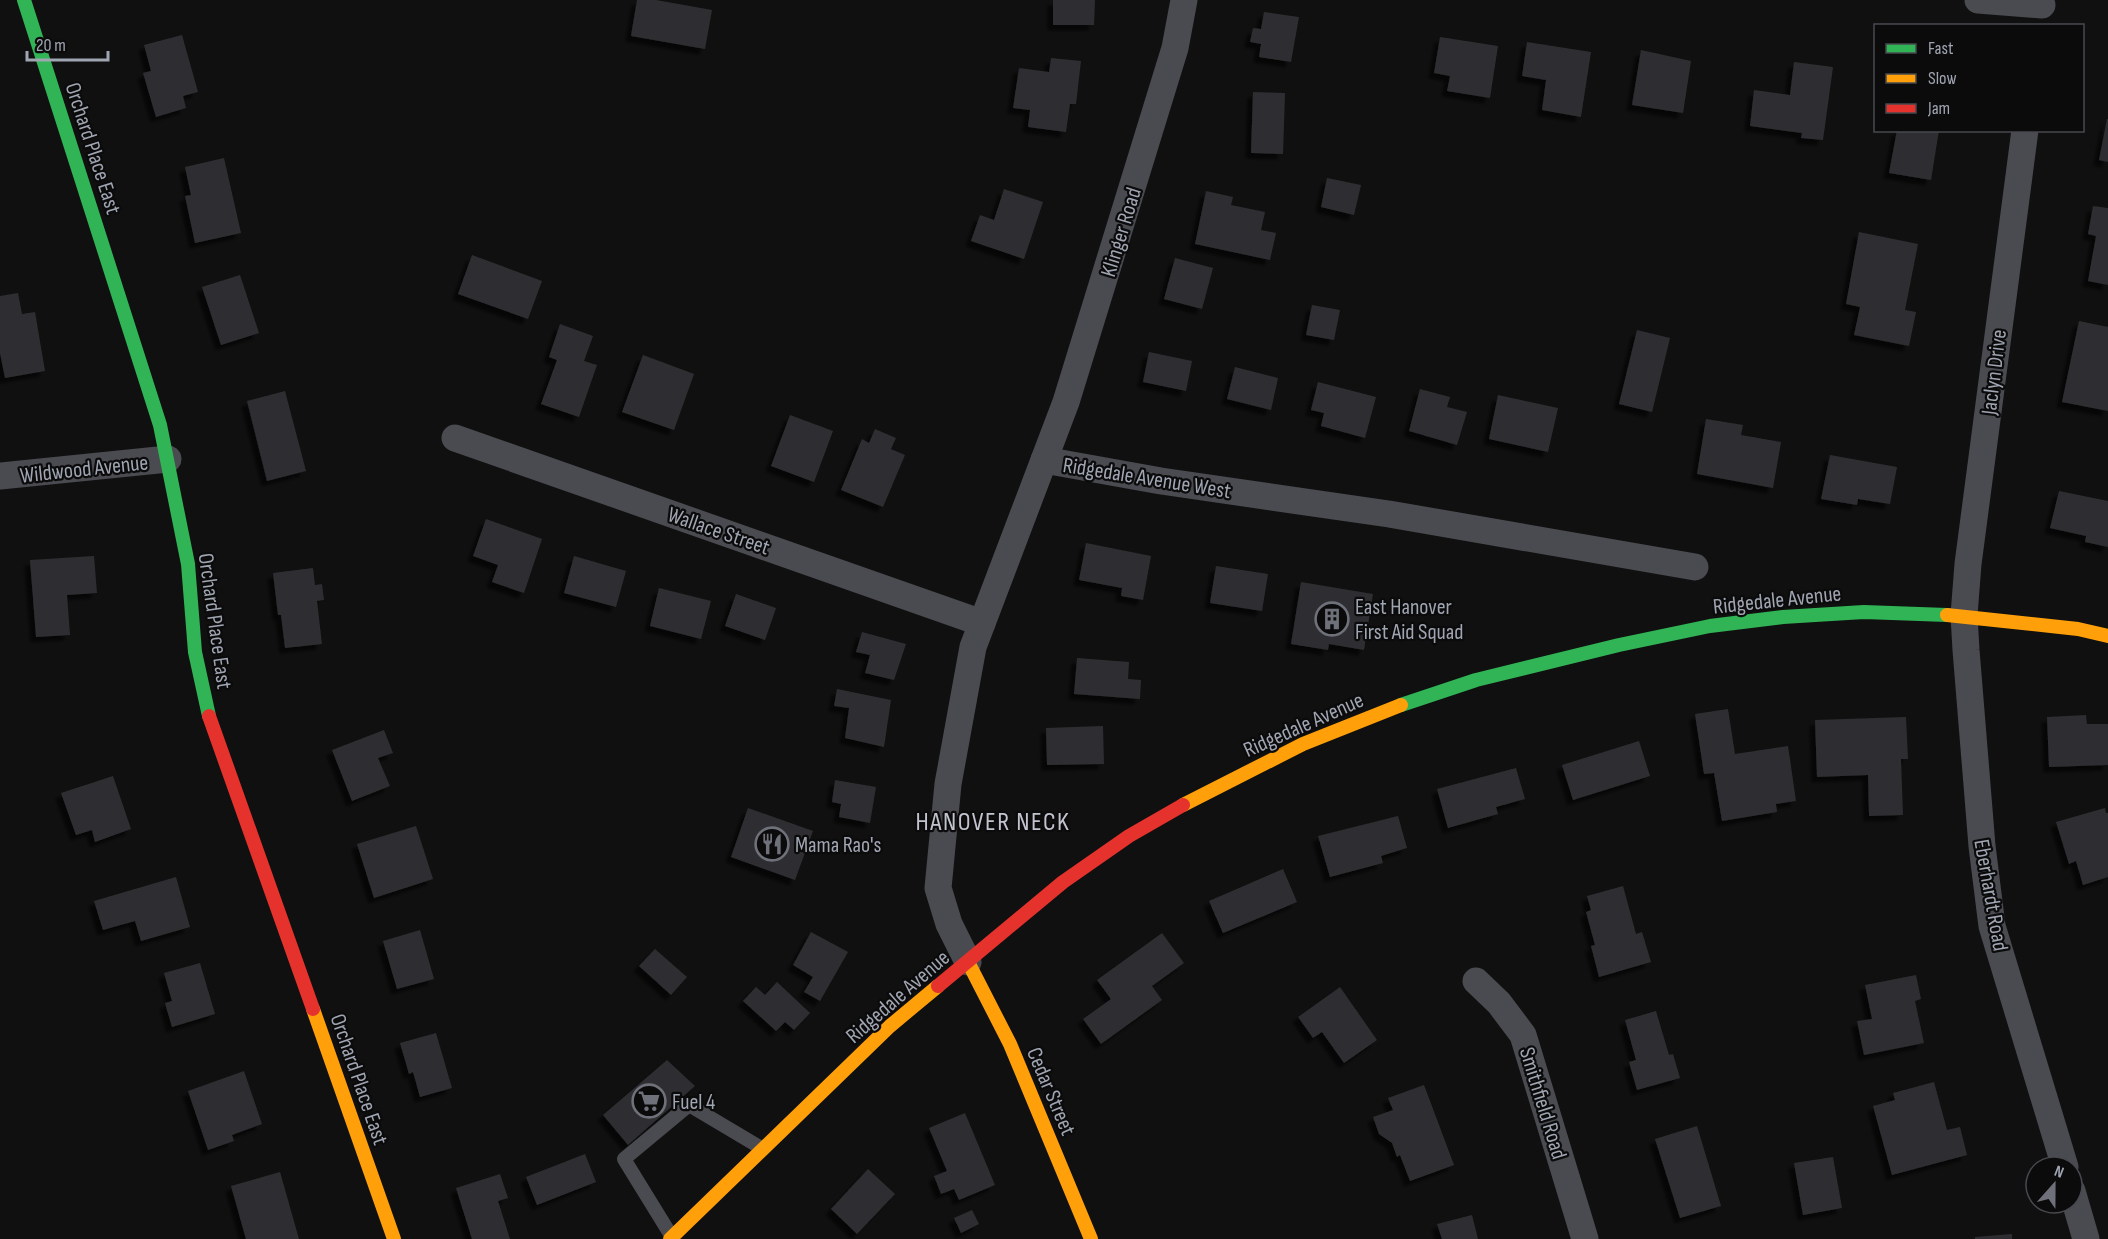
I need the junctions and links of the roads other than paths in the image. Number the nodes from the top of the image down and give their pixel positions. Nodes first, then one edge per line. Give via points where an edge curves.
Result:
1 (24, 0) edge
2 (1184, 0) edge
3 (1978, 0) edge
4 (2041, 10) edge
5 (2025, 132) edge
6 (455, 438) dead end
7 (168, 459) junction
8 (1044, 460) junction
9 (0, 476) edge
10 (1695, 567) dead end
11 (1964, 615) junction
12 (982, 623) junction
13 (2108, 636) edge
14 (969, 962) junction
15 (1476, 981) dead end
16 (763, 1149) junction
17 (2061, 1155) edge
18 (2079, 1215) edge
19 (671, 1238) edge
20 (394, 1239) edge
21 (1091, 1239) edge
22 (1585, 1239) edge
23 (2086, 1239) edge

1 - 7 main road, Orchard Place East
2 - 8 street, Klinger Road via 1175,48 1126,213
3 - 4 street
5 - 11 street, Jaclyn Drive
6 - 12 street, Wallace Street
7 - 9 street, Wildwood Avenue
7 - 20 main road, Orchard Place East via 188,564 195,651 208,712
8 - 10 street, Ridgedale Avenue West
8 - 12 street, Ridgedale Avenue West
11 - 13 main road, Ridgedale Avenue
11 - 14 main road, Ridgedale Avenue via 1864,612 1710,626 1476,680 1388,710 1303,744 1203,793 1129,836 1063,882
11 - 17 street, Eberhardt Road via 1992,926
12 - 14 street, Ridgedale Avenue West via 948,784 938,888 949,924
14 - 16 main road, Ridgedale Avenue via 890,1026
14 - 21 main road, Cedar Street via 1010,1044
15 - 22 street, Smithfield Road via 1523,1035
16 - 19 main road, Ridgedale Avenue
16 - 19 lane via 689,1105 624,1159
18 - 23 street

